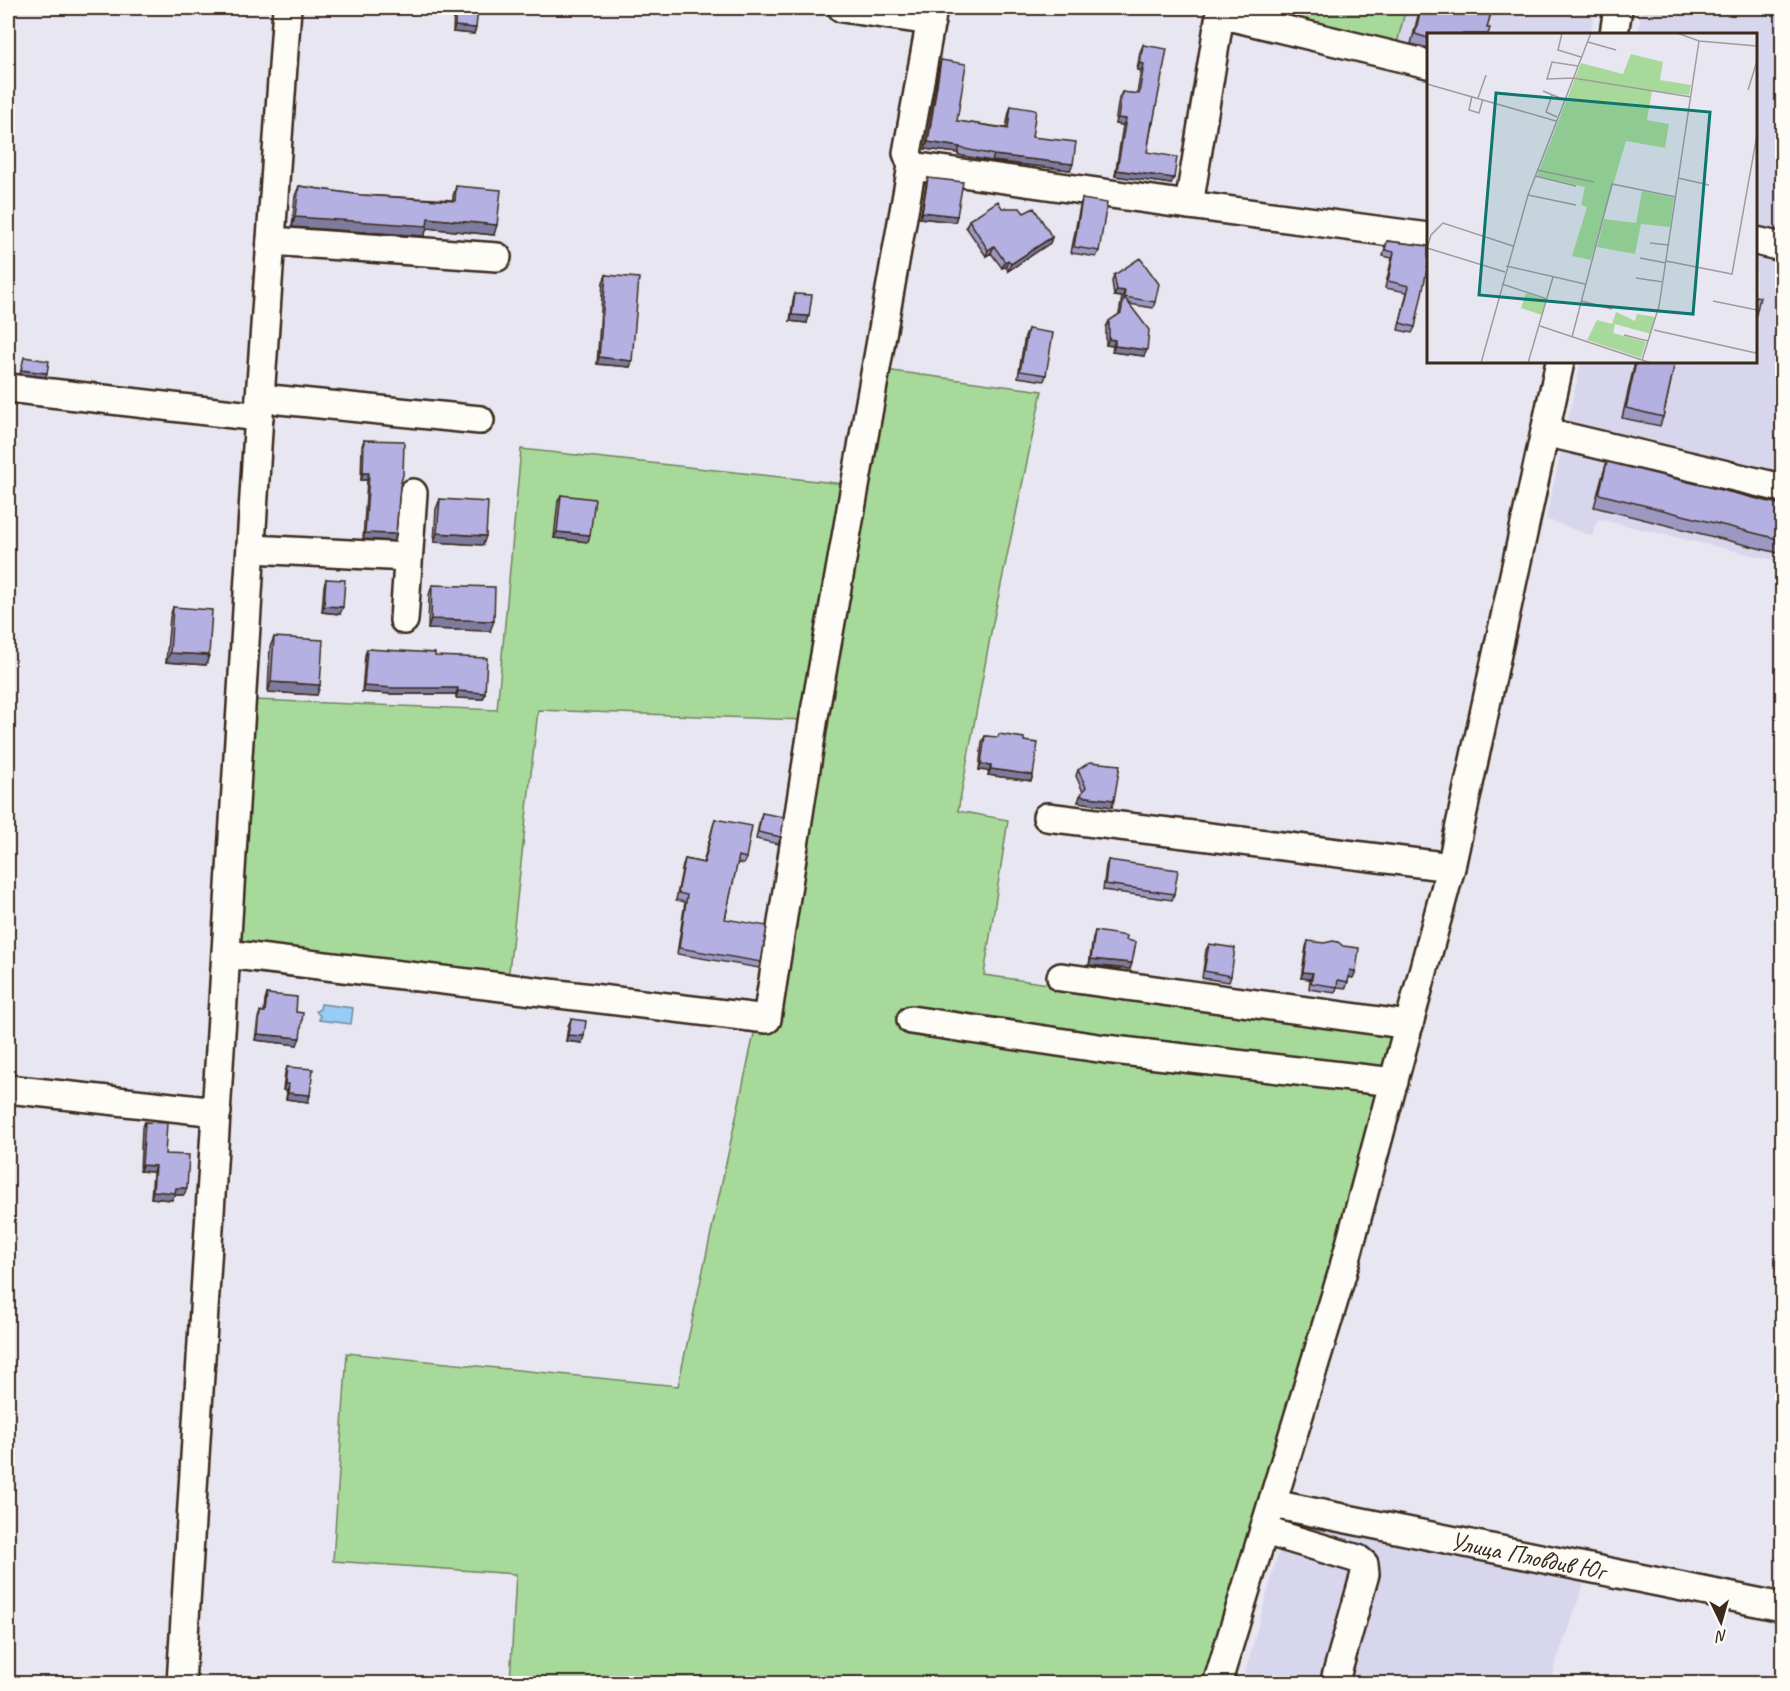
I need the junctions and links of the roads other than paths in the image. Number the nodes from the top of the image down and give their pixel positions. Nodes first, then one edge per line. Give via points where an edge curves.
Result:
1 (286, 8) edge
2 (842, 8) edge
3 (1618, 8) edge
4 (1221, 11) edge
5 (932, 14) edge
6 (1614, 33) edge
7 (1427, 64) edge
8 (912, 166) junction
9 (1189, 206) junction
10 (1427, 237) edge
11 (271, 241) junction
12 (1757, 241) edge
13 (1782, 247) edge
14 (497, 257) dead end
15 (1560, 363) edge
16 (8, 388) edge
17 (260, 407) junction
18 (480, 420) dead end
19 (1545, 432) junction
20 (1782, 488) edge
21 (413, 493) dead end
22 (252, 549) junction
23 (408, 557) junction
24 (404, 620) dead end
25 (1047, 816) dead end
26 (1451, 867) junction
27 (226, 954) junction
28 (1061, 977) dead end
29 (911, 1020) dead end
30 (1409, 1025) junction
31 (1394, 1082) junction
32 (8, 1089) edge
33 (216, 1112) junction
34 (1273, 1504) junction
35 (1265, 1531) junction
36 (1782, 1607) edge
37 (181, 1683) edge
38 (1219, 1683) edge
39 (1334, 1683) edge

1 - 11 street
2 - 5 street
3 - 6 street
4 - 7 street
4 - 9 street
5 - 8 street via 907,153
8 - 9 street
8 - 27 street via 814,717 767,1019
9 - 10 street
11 - 14 street
11 - 17 street
12 - 13 street
15 - 19 street
16 - 17 street
17 - 18 street
17 - 22 street
19 - 20 street
19 - 26 street
21 - 23 street
22 - 23 street
22 - 27 street
23 - 24 street
25 - 26 street
26 - 30 street
27 - 33 street
28 - 30 street
29 - 31 street via 1105,1049
30 - 31 street
31 - 34 street
32 - 33 street
33 - 37 street
34 - 35 street
34 - 36 street, Улица Пловдив Юг
35 - 38 street
35 - 39 street via 1364,1564 1365,1574

